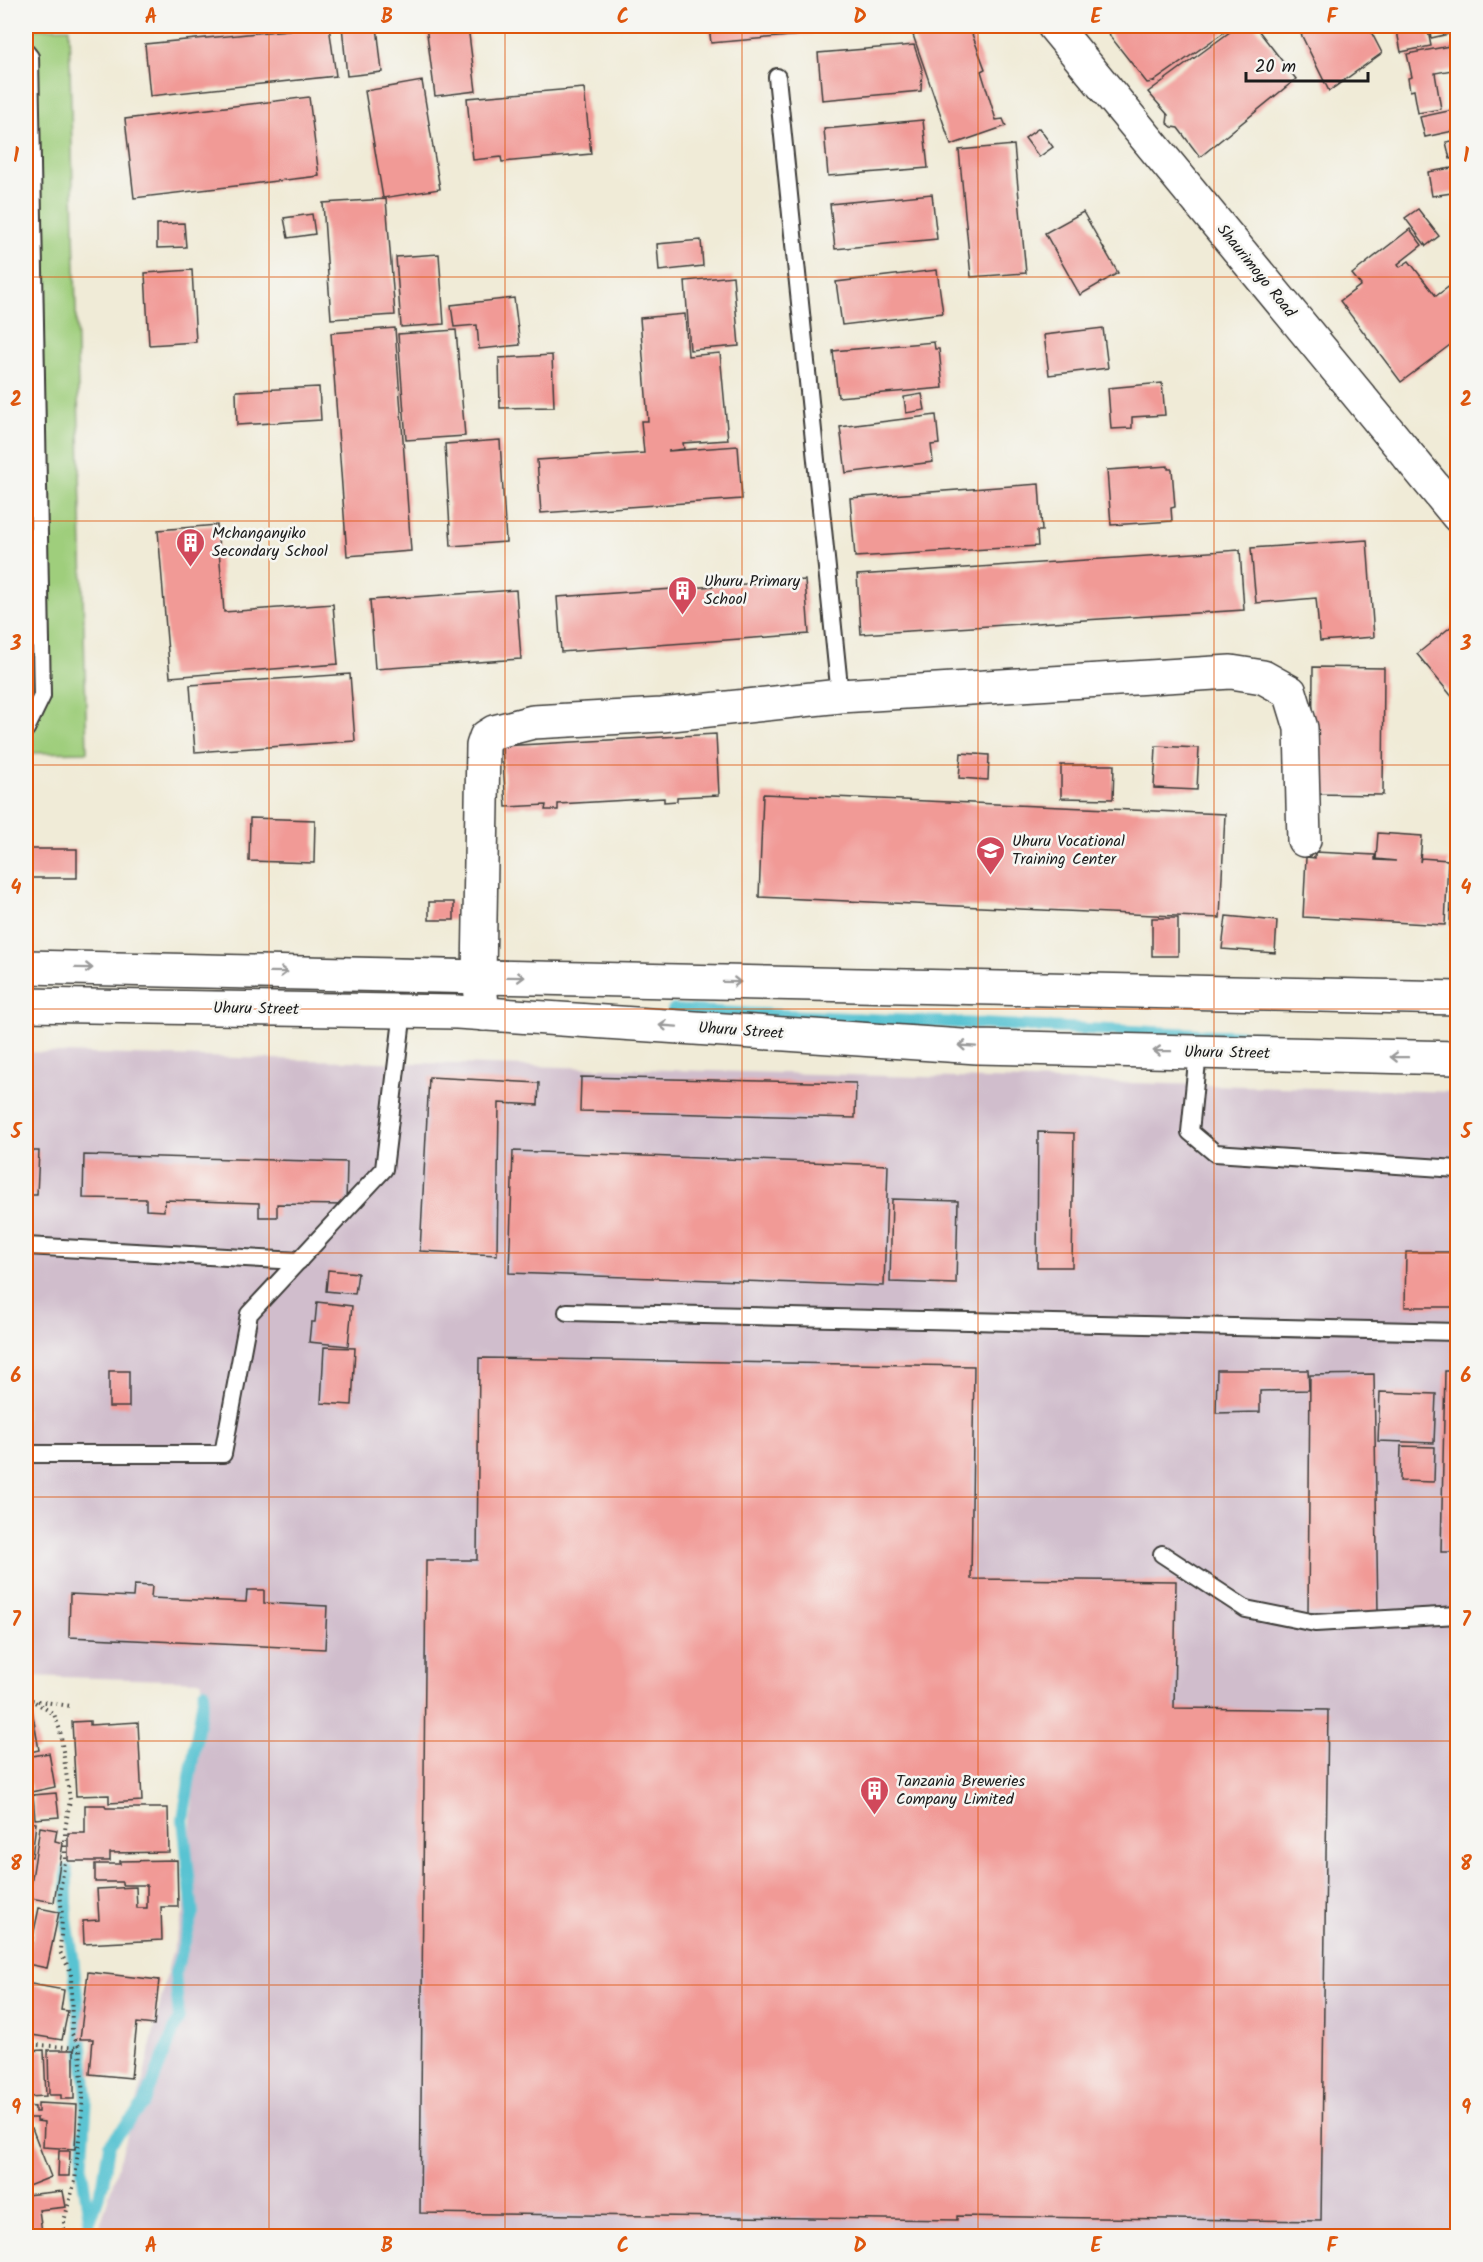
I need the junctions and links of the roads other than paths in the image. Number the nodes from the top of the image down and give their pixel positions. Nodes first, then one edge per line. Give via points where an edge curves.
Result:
1 (1054, 26) edge
2 (26, 52) edge
3 (777, 76) dead end
4 (1458, 516) edge
5 (840, 696) junction
6 (26, 729) edge
7 (1304, 840) dead end
8 (26, 967) edge
9 (480, 976) junction
10 (1458, 998) edge
11 (26, 1005) edge
12 (403, 1011) junction
13 (483, 1014) junction
14 (1198, 1052) junction
15 (1458, 1058) edge
16 (1458, 1169) edge
17 (26, 1246) edge
18 (298, 1261) junction
19 (567, 1312) dead end
20 (1458, 1332) edge
21 (26, 1454) edge
22 (1162, 1554) dead end
23 (1458, 1615) edge

1 - 4 main road, Shaurimoyo Road
2 - 6 lane via 30,57 42,696
3 - 5 lane
5 - 7 main road via 1230,672 1263,677 1290,692 1301,728
5 - 9 main road via 662,715 534,722 486,737
8 -> 9 main road
9 -> 10 main road
9 - 13 main road
11 - 12 main road, Uhuru Street
12 - 13 main road, Uhuru Street
12 - 18 lane via 384,1170
14 -> 13 main road, Uhuru Street via 977,1047
15 -> 14 main road, Uhuru Street
14 - 16 lane via 1190,1132 1215,1154
17 - 18 lane
18 - 21 lane via 249,1314 223,1454
19 - 20 lane
22 - 23 lane via 1246,1609 1269,1614 1315,1623

